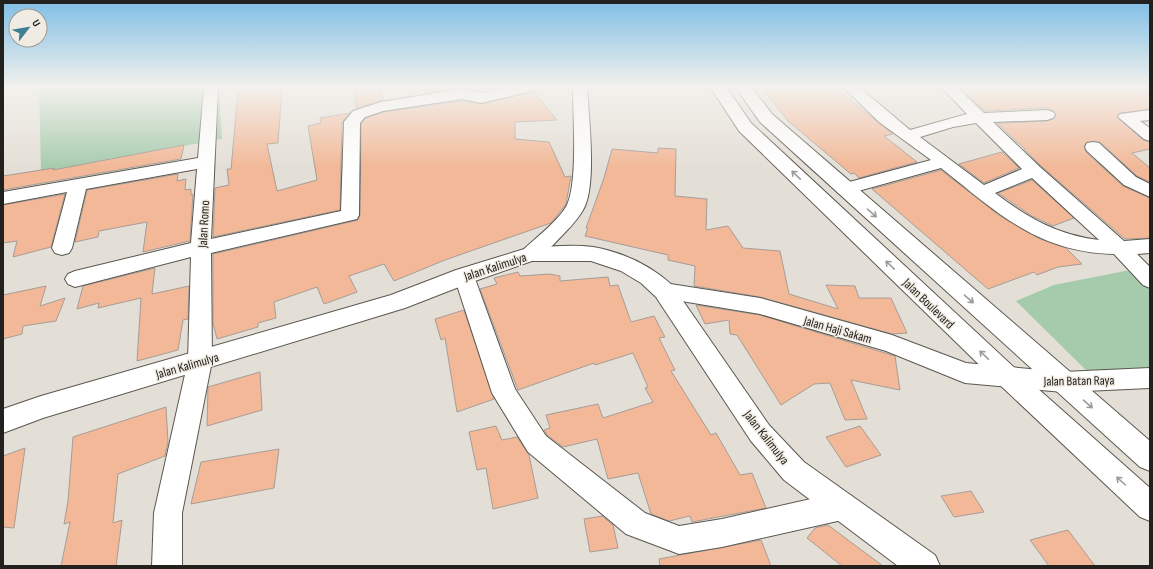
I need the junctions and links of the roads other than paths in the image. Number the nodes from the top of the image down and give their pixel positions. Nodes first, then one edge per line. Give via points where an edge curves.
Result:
1 (209, 115) edge
2 (359, 115) edge
3 (581, 115) edge
4 (737, 115) edge
5 (763, 115) edge
6 (879, 115) edge
7 (976, 115) edge
8 (1046, 115) dead end
9 (1150, 115) edge
10 (980, 118) junction
11 (907, 136) junction
12 (1150, 136) edge
13 (1093, 147) dead end
14 (206, 162) junction
15 (944, 162) junction
16 (1034, 171) junction
17 (78, 185) junction
18 (844, 189) junction
19 (1150, 191) edge
20 (982, 192) junction
21 (3, 198) edge
22 (1150, 246) edge
23 (62, 248) dead end
24 (202, 248) junction
25 (1121, 249) junction
26 (532, 254) junction
27 (464, 276) junction
28 (75, 279) dead end
29 (1150, 280) edge
30 (664, 291) junction
31 (200, 361) junction
32 (1008, 378) junction
33 (1150, 378) edge
34 (1063, 382) junction
35 (3, 421) edge
36 (1150, 458) edge
37 (842, 506) junction
38 (1150, 507) edge
39 (167, 566) edge
40 (924, 566) edge

1 - 14 street, Jalan Romo
2 - 24 street via 352,122 350,215
3 - 26 street via 582,176 576,206
32 -> 4 main road, Jalan Boulevard via 745,127
5 - 18 main road
6 - 11 street
7 - 10 street
8 - 10 street
9 - 12 street via 1126,117
10 - 11 street via 949,123
10 - 16 street
11 - 15 street
13 - 19 street via 1130,181
14 - 17 street
14 - 24 street, Jalan Romo
15 - 18 street
15 - 20 street
16 - 20 street
16 - 25 street
17 - 21 street
17 - 23 street
18 -> 34 main road
20 - 25 street via 1018,218 1046,233 1069,242
22 - 25 street
24 - 28 street
24 - 31 street, Jalan Romo
25 - 29 street
26 - 27 main road, Jalan Kalimulya
26 - 30 main road, Jalan Kalimulya via 592,254 629,266 649,277
27 - 31 main road, Jalan Kalimulya via 397,302
27 - 37 street via 504,393 537,444 636,524 679,540
30 - 32 street, Jalan Haji Sakam via 760,306 892,344 965,373
30 - 37 main road, Jalan Kalimulya via 760,433 794,471
31 - 35 main road, Jalan Kalimulya via 41,407
31 - 39 street, Jalan Romo via 168,513
32 - 34 street, Jalan Batan Raya
38 -> 32 main road, Jalan Boulevard
33 - 34 street, Jalan Batan Raya
34 -> 36 main road
37 - 40 main road, Jalan Kalimulya

